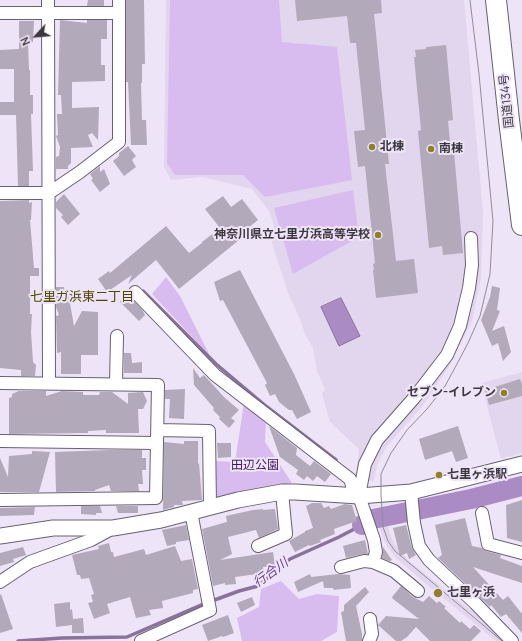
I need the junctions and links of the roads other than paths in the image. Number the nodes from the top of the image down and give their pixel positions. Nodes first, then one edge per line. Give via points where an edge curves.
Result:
1 (48, 0) edge
2 (119, 0) edge
3 (496, 0) edge
4 (0, 13) edge
5 (48, 13) junction
6 (119, 13) junction
7 (0, 193) edge
8 (49, 193) junction
9 (522, 225) edge
10 (471, 238) dead end
11 (135, 292) dead end
12 (117, 336) dead end
13 (0, 383) edge
14 (49, 383) junction
15 (116, 384) junction
16 (158, 430) junction
17 (0, 441) edge
18 (157, 443) junction
19 (522, 464) edge
20 (282, 492) junction
21 (355, 496) junction
22 (412, 497) junction
23 (0, 500) edge
24 (210, 507) junction
25 (191, 512) junction
26 (482, 513) dead end
27 (113, 528) junction
28 (0, 536) edge
29 (258, 546) dead end
30 (522, 553) edge
31 (373, 562) junction
32 (341, 567) dead end
33 (0, 582) edge
34 (418, 591) dead end
35 (370, 619) dead end
36 (142, 641) edge
37 (369, 641) edge
38 (512, 641) edge

1 - 5 street
2 - 6 street
3 - 9 highway, 国道134号
4 - 5 street
5 - 6 street
5 - 8 street
6 - 8 street via 119,142
7 - 8 street
8 - 14 street
10 - 21 street via 472,265 469,288 460,326 447,355 377,440 365,464
11 - 21 street via 215,375 350,479
12 - 15 street
13 - 14 street
14 - 15 street
15 - 16 street via 158,385
16 - 18 street
16 - 24 street via 210,431
17 - 18 street
18 - 23 street via 156,498
19 - 22 street
20 - 21 street
20 - 24 street
20 - 29 street via 286,534
21 - 22 street
21 - 31 street via 374,540 376,552
22 - 38 street via 419,546 429,560
24 - 25 street
25 - 27 street via 162,520
25 - 36 street via 210,610
26 - 30 street via 488,544
27 - 28 street via 53,528
27 - 33 street via 91,540 30,562
31 - 32 street via 364,561
31 - 34 street via 394,571
35 - 37 street via 372,634

